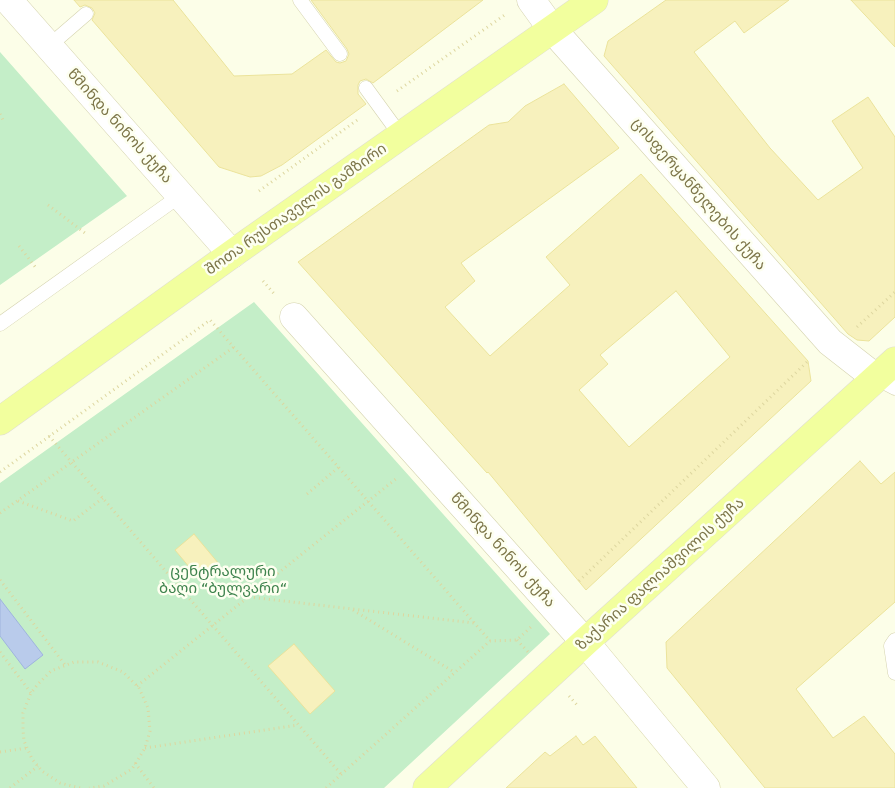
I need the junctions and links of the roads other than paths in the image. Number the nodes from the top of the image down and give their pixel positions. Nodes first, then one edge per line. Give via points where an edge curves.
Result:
1 (8, 0) edge
2 (300, 0) edge
3 (531, 0) edge
4 (594, 0) edge
5 (86, 14) dead end
6 (552, 29) junction
7 (48, 46) junction
8 (340, 54) dead end
9 (366, 88) dead end
10 (401, 136) junction
11 (181, 195) junction
12 (232, 254) junction
13 (294, 317) dead end
14 (0, 324) edge
15 (889, 376) edge
16 (0, 421) edge
17 (895, 640) edge
18 (585, 642) junction
19 (895, 673) edge
20 (427, 788) edge
21 (706, 788) edge

1 - 7 street, წმინდა ნინოს ქუჩა
2 - 8 lane
3 - 6 street, ცისფერყანწელების ქუჩა
4 - 6 main road, შოთა რუსთაველის გამზირი
5 - 7 lane
6 - 10 main road, შოთა რუსთაველის გამზირი
6 - 15 street, ცისფერყანწელების ქუჩა via 830,342
7 - 11 street, წმინდა ნინოს ქუჩა
9 - 10 lane
10 - 12 main road, შოთა რუსთაველის გამზირი
11 - 12 street, წმინდა ნინოს ქუჩა
11 - 14 lane
12 - 16 main road, შოთა რუსთაველის გამზირი
13 - 18 street, წმინდა ნინოს ქუჩა
15 - 18 main road, ზაქარია ფალიაშვილის ქუჩა
17 - 19 lane via 891,646
18 - 20 main road, ზაქარია ფალიაშვილის ქუჩა
18 - 21 street, წმინდა ნინოს ქუჩა

